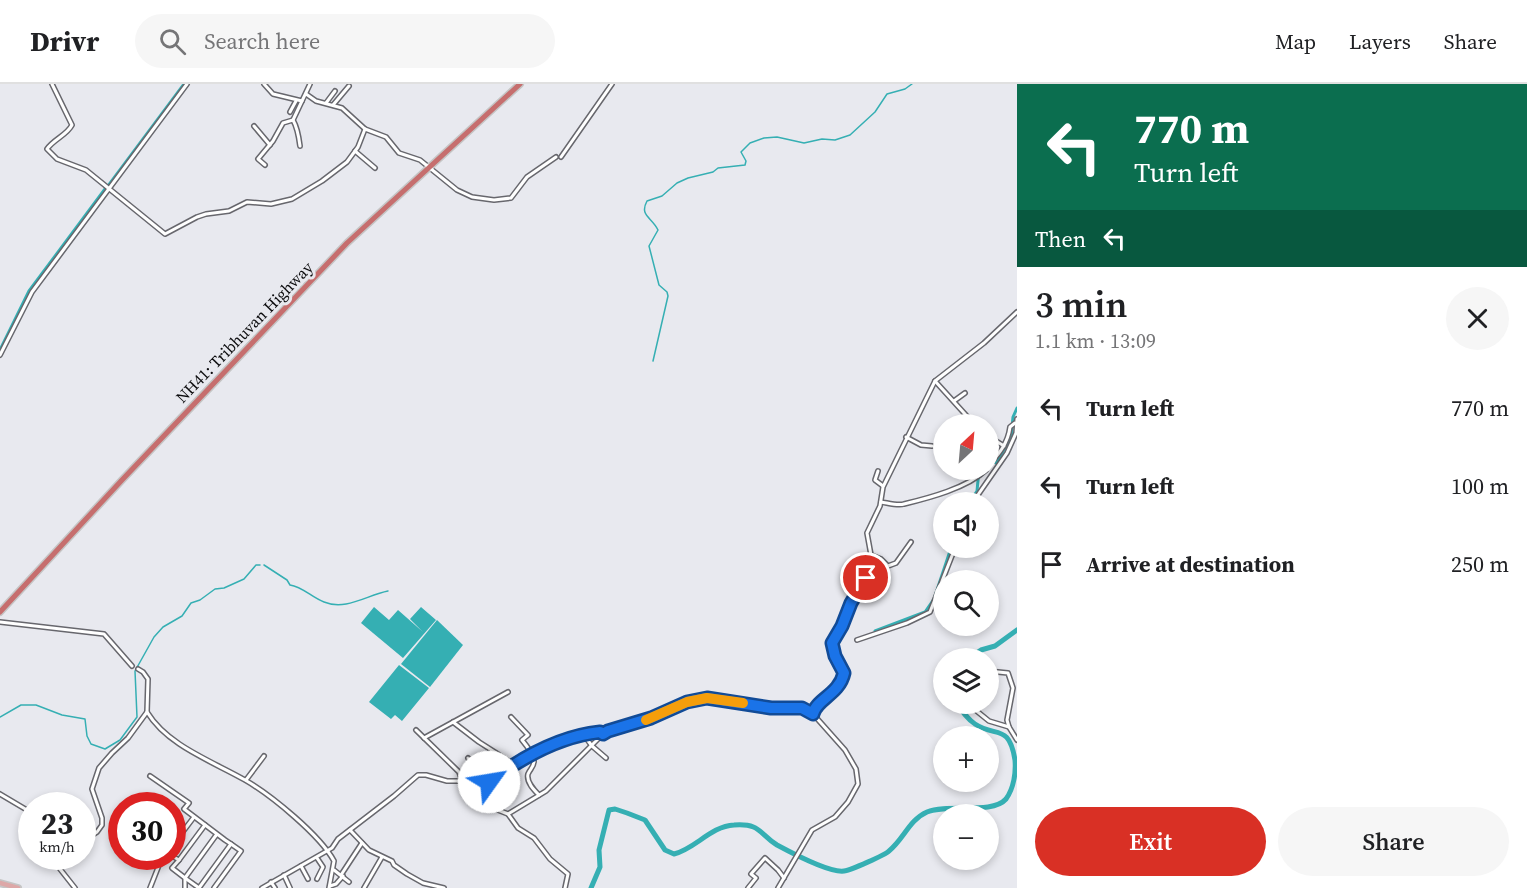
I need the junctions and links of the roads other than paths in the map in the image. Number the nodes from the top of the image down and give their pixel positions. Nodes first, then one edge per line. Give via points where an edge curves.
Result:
1 (52, 84) edge
2 (187, 84) edge
3 (264, 84) edge
4 (309, 84) edge
5 (520, 84) edge
6 (612, 84) edge
7 (350, 86) dead end
8 (335, 91) dead end
9 (306, 94) junction
10 (296, 101) junction
11 (302, 102) junction
12 (326, 104) junction
13 (333, 105) junction
14 (290, 112) dead end
15 (292, 120) junction
16 (254, 126) dead end
17 (365, 129) junction
18 (270, 145) junction
19 (300, 146) dead end
20 (356, 150) junction
21 (265, 165) dead end
22 (375, 168) dead end
23 (429, 168) junction
24 (109, 189) junction
25 (1017, 312) edge
26 (0, 356) edge
27 (934, 381) junction
28 (965, 393) dead end
29 (954, 401) junction
30 (965, 414) edge
31 (1016, 421) edge
32 (906, 437) junction
33 (999, 443) edge
34 (932, 446) dead end
35 (1004, 446) junction
36 (999, 452) edge
37 (878, 471) dead end
38 (970, 480) edge
39 (883, 486) junction
40 (980, 492) edge
41 (881, 502) junction
42 (910, 542) dead end
43 (871, 555) junction
44 (951, 558) edge
45 (0, 612) edge
46 (0, 622) edge
47 (857, 640) dead end
48 (132, 666) dead end
49 (138, 669) dead end
50 (999, 672) edge
51 (508, 692) dead end
52 (147, 712) junction
53 (813, 714) junction
54 (980, 714) edge
55 (511, 717) dead end
56 (453, 722) junction
57 (1009, 727) junction
58 (416, 730) dead end
59 (583, 734) junction
60 (603, 734) junction
61 (424, 738) junction
62 (1017, 740) edge
63 (592, 746) junction
64 (532, 755) junction
65 (264, 756) dead end
66 (468, 758) dead end
67 (606, 758) dead end
68 (515, 765) junction
69 (150, 777) dead end
70 (246, 780) junction
71 (462, 781) junction
72 (489, 782) junction
73 (482, 786) junction
74 (93, 792) edge
75 (495, 792) dead end
76 (0, 794) edge
77 (540, 796) junction
78 (96, 801) edge
79 (18, 805) edge
80 (508, 814) junction
81 (194, 817) junction
82 (205, 825) junction
83 (186, 828) edge
84 (350, 830) junction
85 (96, 833) edge
86 (218, 834) junction
87 (363, 843) junction
88 (231, 844) junction
89 (186, 850) edge
90 (328, 851) junction
91 (382, 857) junction
92 (317, 858) junction
93 (301, 866) junction
94 (61, 870) edge
95 (157, 870) edge
96 (175, 870) edge
97 (334, 870) junction
98 (284, 875) junction
99 (342, 875) junction
100 (185, 878) junction
101 (784, 878) junction
102 (308, 879) dead end
103 (317, 879) dead end
104 (271, 882) junction
105 (349, 882) dead end
106 (0, 883) edge
107 (330, 887) edge
108 (18, 888) edge
109 (75, 888) edge
110 (150, 888) edge
111 (185, 888) edge
112 (199, 888) edge
113 (214, 888) edge
114 (262, 888) edge
115 (275, 888) edge
116 (290, 888) edge
117 (364, 888) edge
118 (444, 888) edge
119 (566, 888) edge
120 (748, 888) edge
121 (778, 888) edge

1 - 24 street via 72,125 47,149 53,157 86,170
2 - 24 street
3 - 10 street via 273,94
4 - 9 street
5 - 23 highway, NH41: Tribhuvan Highway
6 - 23 street via 559,157 527,177 512,198 494,200 464,193
7 - 13 street
8 - 12 street
9 - 11 street
9 - 12 street
10 - 11 street
10 - 14 street
11 - 15 street
12 - 13 street
13 - 17 street
15 - 18 street via 284,123
15 - 19 street
16 - 18 street
17 - 20 street
17 - 23 street via 386,137 399,153 420,160
18 - 21 street via 258,159
20 - 22 street
20 - 24 street via 348,162 292,199 271,204 247,202 229,211 206,214 165,234
23 - 45 highway, NH41: Tribhuvan Highway via 347,243
24 - 26 street via 26,301
25 - 27 street
27 - 29 street
27 - 32 street
28 - 29 street
29 - 30 street
31 - 35 street via 1010,426
31 - 40 street via 1016,433 1007,453
32 - 34 street
32 - 39 street
33 - 35 street
35 - 36 street
37 - 39 street via 875,480
38 - 41 street via 904,505
39 - 41 street
41 - 43 street via 867,533
42 - 43 street via 896,563 888,566
43 - 53 street via 866,578 832,643 844,673 842,679
44 - 47 street via 930,612
46 - 48 street via 104,634
49 - 52 street via 148,679
50 - 57 street via 1008,673 1013,688
51 - 56 street
52 - 70 street via 172,739
52 - 74 street via 99,768
53 - 60 street via 802,708 771,708 707,698
53 - 101 street via 845,750 856,769 858,784 835,817 808,836
54 - 57 street
55 - 64 street via 528,735 522,740
56 - 61 street
56 - 68 street
57 - 62 street
58 - 61 street
59 - 60 street
59 - 63 street
59 - 64 street
60 - 63 street
61 - 71 street via 459,772
63 - 67 street
63 - 77 street
64 - 68 street
64 - 77 street via 533,768 528,778
65 - 70 street
66 - 72 street
68 - 72 street
69 - 81 street via 189,803 184,809
70 - 90 street via 279,804
71 - 73 street
71 - 84 street via 418,775
72 - 73 street
72 - 75 street
73 - 80 street via 498,810
76 - 79 street
77 - 80 street
78 - 85 street via 102,818
80 - 119 street via 568,874
81 - 82 street
81 - 83 street
82 - 86 street
82 - 89 street
84 - 87 street
84 - 90 street
86 - 88 street
86 - 100 street
87 - 91 street
87 - 99 street
88 - 112 street
88 - 113 street via 241,851
90 - 92 street
90 - 97 street
91 - 117 street
91 - 118 street via 423,883
92 - 93 street
92 - 103 street via 323,867
93 - 98 street
93 - 102 street
94 - 109 street
95 - 110 street
96 - 100 street
97 - 99 street
97 - 107 street
98 - 104 street
98 - 116 street
99 - 105 street
99 - 107 street
100 - 111 street
100 - 112 street
101 - 120 street via 765,858 751,874 756,878
101 - 121 street
104 - 114 street
104 - 115 street
106 - 108 main road

